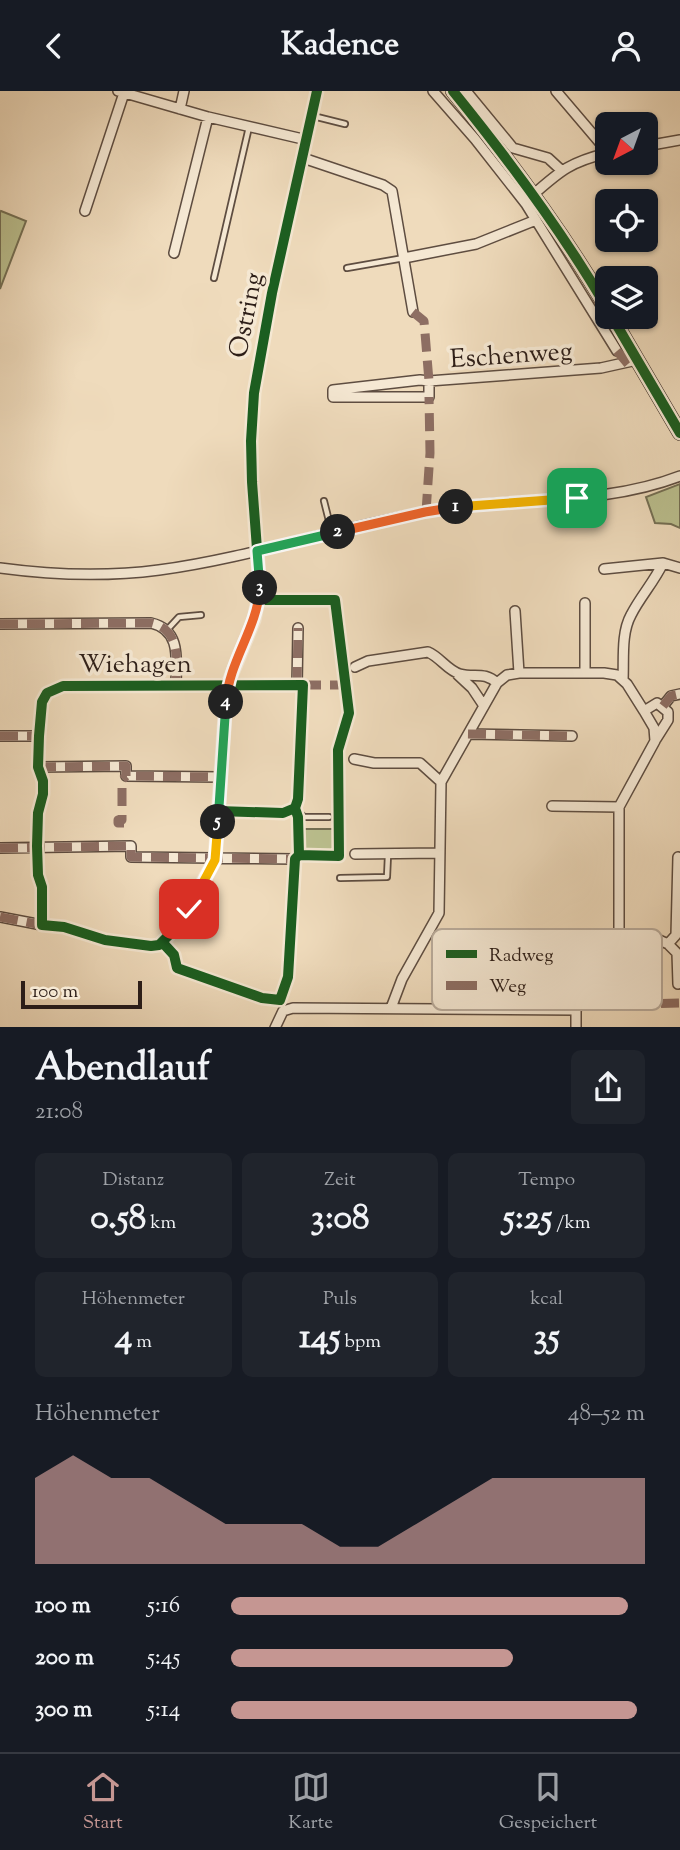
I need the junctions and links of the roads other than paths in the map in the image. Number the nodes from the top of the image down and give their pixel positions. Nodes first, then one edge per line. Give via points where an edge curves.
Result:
1 (184, 91) edge
2 (317, 91) edge
3 (433, 91) edge
4 (453, 91) edge
5 (466, 91) edge
6 (555, 91) edge
7 (121, 92) edge
8 (180, 109) junction
9 (312, 116) junction
10 (208, 117) junction
11 (345, 124) dead end
12 (248, 127) junction
13 (595, 138) edge
14 (680, 139) edge
15 (307, 140) junction
16 (658, 144) edge
17 (595, 156) edge
18 (303, 158) junction
19 (561, 170) junction
20 (534, 194) junction
21 (85, 211) dead end
22 (537, 220) junction
23 (174, 253) dead end
24 (404, 258) junction
25 (347, 268) dead end
26 (214, 278) dead end
27 (595, 289) edge
28 (413, 312) dead end
29 (619, 329) edge
30 (617, 351) dead end
31 (637, 360) junction
32 (429, 381) junction
33 (670, 417) junction
34 (680, 433) edge
35 (680, 441) edge
36 (680, 476) edge
37 (324, 501) dead end
38 (332, 533) junction
39 (257, 551) junction
40 (663, 563) junction
41 (0, 568) edge
42 (680, 568) edge
43 (604, 569) dead end
44 (585, 603) dead end
45 (515, 611) dead end
46 (201, 615) dead end
47 (0, 624) edge
48 (298, 628) dead end
49 (167, 630) junction
50 (355, 667) dead end
51 (519, 673) junction
52 (585, 673) junction
53 (457, 674) junction
54 (623, 680) junction
55 (497, 683) junction
56 (297, 685) junction
57 (176, 686) junction
58 (227, 686) junction
59 (680, 694) edge
60 (484, 706) junction
61 (663, 706) junction
62 (644, 711) junction
63 (468, 734) junction
64 (0, 736) edge
65 (39, 736) junction
66 (572, 736) dead end
67 (655, 741) junction
68 (354, 759) dead end
69 (38, 767) junction
70 (220, 777) junction
71 (441, 782) junction
72 (552, 806) dead end
73 (619, 807) junction
74 (295, 808) junction
75 (218, 811) junction
76 (329, 817) dead end
77 (37, 846) junction
78 (0, 848) edge
79 (440, 853) junction
80 (355, 854) dead end
81 (388, 855) junction
82 (678, 857) dead end
83 (295, 859) dead end
84 (215, 860) junction
85 (340, 878) dead end
86 (0, 917) edge
87 (42, 925) junction
88 (620, 929) edge
89 (662, 941) edge
90 (668, 944) junction
91 (678, 984) dead end
92 (391, 1008) junction
93 (432, 1008) edge
94 (275, 1027) edge

1 - 8 street
2 - 9 street, Ostring
3 - 22 street
4 - 20 main road
5 - 19 street via 513,148 548,158
6 - 13 street
7 - 8 street
7 - 21 street
8 - 10 street
9 - 11 lane
9 - 15 street, Ostring
10 - 12 street
10 - 23 street
12 - 15 street
12 - 26 lane
14 - 16 street
15 - 18 street, Ostring
17 - 19 street
18 - 24 street via 388,187
18 - 39 street, Ostring via 271,293 254,393 251,441
19 - 20 street
20 - 27 main road
22 - 24 street via 476,244
22 - 30 street
24 - 25 lane
24 - 28 street
29 - 31 main road
31 - 32 street, Eschenweg via 601,368
31 - 33 main road
32 - 32 street, Eschenweg via 429,397 333,397 333,390
33 - 34 main road
33 - 35 main road
36 - 38 street via 618,492 454,507
37 - 38 lane
38 - 39 street
39 - 41 street via 141,572 51,573
39 - 58 street, Wiehagen via 259,600
40 - 42 street
40 - 43 street
40 - 54 street via 626,628
44 - 52 street
45 - 51 street
46 - 49 lane via 179,617
47 - 49 street via 151,624
48 - 56 street
49 - 57 street via 176,648
50 - 53 street via 428,652
51 - 52 street
51 - 55 street via 506,675
52 - 54 street via 612,673
53 - 55 street via 487,675
53 - 60 street
54 - 62 street
55 - 60 street
56 - 58 street
56 - 74 street via 303,685
57 - 58 street, Wiehagen
57 - 65 street, Wiehagen via 57,687 42,702
58 - 70 street, Wiehagen
59 - 61 street via 671,696
60 - 63 street
61 - 62 street via 657,703
61 - 67 street via 668,720
62 - 67 street via 654,728
63 - 66 street
63 - 71 street
64 - 65 street
65 - 69 street, Wiehagen
67 - 73 street
68 - 71 street via 420,763
69 - 70 street via 126,766 126,776
69 - 77 street, Wiehagen via 43,794
70 - 75 street, Wiehagen
71 - 79 street
72 - 73 street
73 - 88 street
74 - 75 street via 283,813
74 - 76 lane via 304,817
75 - 84 street, Wiehagen
77 - 78 street
77 - 84 street via 131,846 131,857
77 - 87 street, Wiehagen
79 - 81 street
79 - 92 street via 439,913
80 - 81 street
81 - 85 lane via 387,877
82 - 90 street via 676,935
83 - 84 street
84 - 87 street, Wiehagen via 179,925 159,945 105,940
86 - 87 street
89 - 90 street
90 - 91 street via 677,953
92 - 93 street
92 - 94 street via 288,1009

